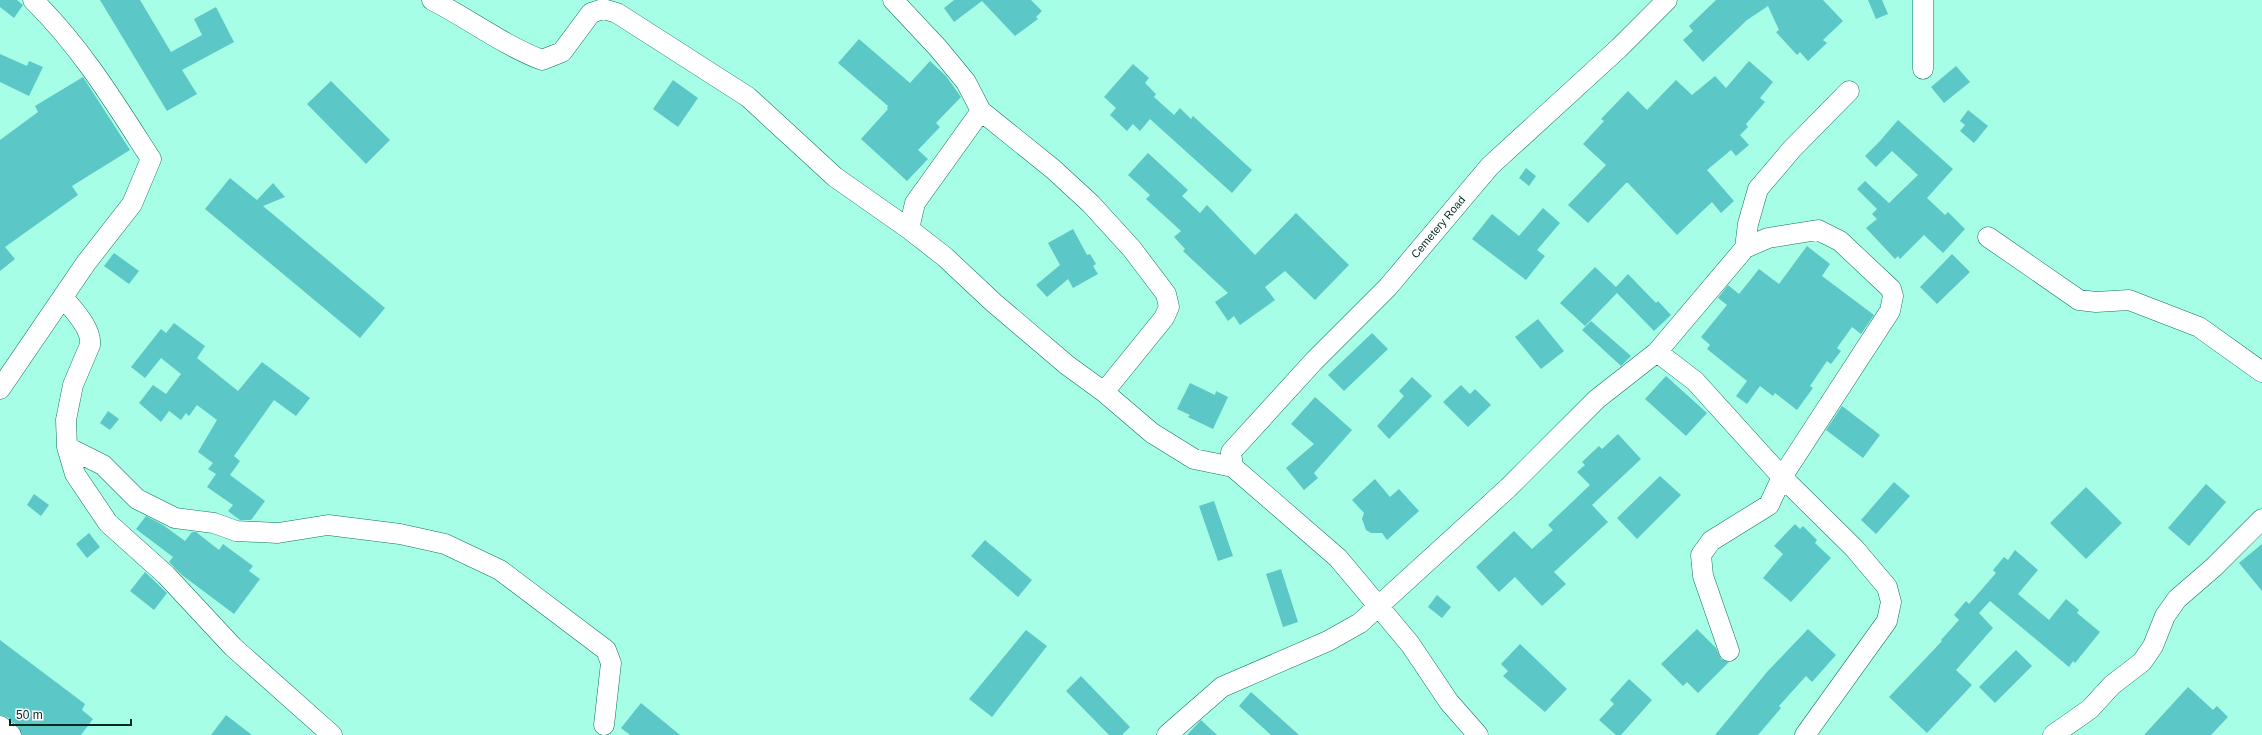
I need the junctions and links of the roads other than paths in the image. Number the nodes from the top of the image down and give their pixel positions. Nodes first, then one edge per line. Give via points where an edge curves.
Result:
1 (33, 0) edge
2 (432, 0) edge
3 (893, 0) edge
4 (1667, 0) edge
5 (1923, 0) edge
6 (1923, 70) dead end
7 (1849, 91) dead end
8 (981, 111) junction
9 (909, 229) junction
10 (1988, 237) dead end
11 (1745, 248) junction
12 (63, 297) junction
13 (1657, 352) junction
14 (2262, 372) edge
15 (0, 389) edge
16 (1104, 392) junction
17 (67, 447) junction
18 (1233, 467) junction
19 (1782, 477) junction
20 (2262, 519) edge
21 (1378, 607) junction
22 (1729, 651) dead end
23 (604, 725) dead end
24 (0, 726) edge
25 (12, 735) edge
26 (332, 735) edge
27 (1167, 735) edge
28 (1478, 735) edge
29 (1805, 735) edge
30 (2053, 735) edge

1 - 12 street via 58,24 101,80 151,159 132,204
2 - 9 street via 523,52 542,60 562,52 592,13 603,9 617,13 748,97 835,177
3 - 8 street via 966,82
4 - 18 street, Cemetery Road via 1619,48 1490,166 1388,287 1314,361 1231,452
5 - 6 street
7 - 11 street via 1792,149 1758,189 1748,224
8 - 9 street via 915,203
8 - 16 street via 1021,142 1091,204 1132,249 1166,294 1169,308 1164,318
9 - 16 street via 945,257 1067,365
10 - 14 street via 2079,300 2129,300 2199,327
11 - 13 street
11 - 19 street via 1768,238 1818,230 1840,241 1891,288 1893,296 1890,312
12 - 15 street
12 - 17 street via 91,338 73,386 66,420
13 - 19 street via 1695,381
13 - 21 street via 1597,399 1508,488
16 - 18 street via 1152,433 1194,459
17 - 23 street via 103,465 137,499 175,518 214,523 236,531 278,533 328,525 400,534 445,544 500,570 606,650 611,663
17 - 26 street via 75,474 108,523 166,575 233,647
18 - 21 street via 1338,558
19 - 22 street via 1769,505 1711,541 1701,555 1703,576
19 - 29 street via 1854,548 1887,586 1891,602 1887,621
20 - 30 street via 2214,567 2177,599 2165,616 2153,646 2142,662 2112,685 2090,709
21 - 27 street via 1360,623 1328,641 1222,687
21 - 28 street via 1410,644 1448,702
24 - 25 street

